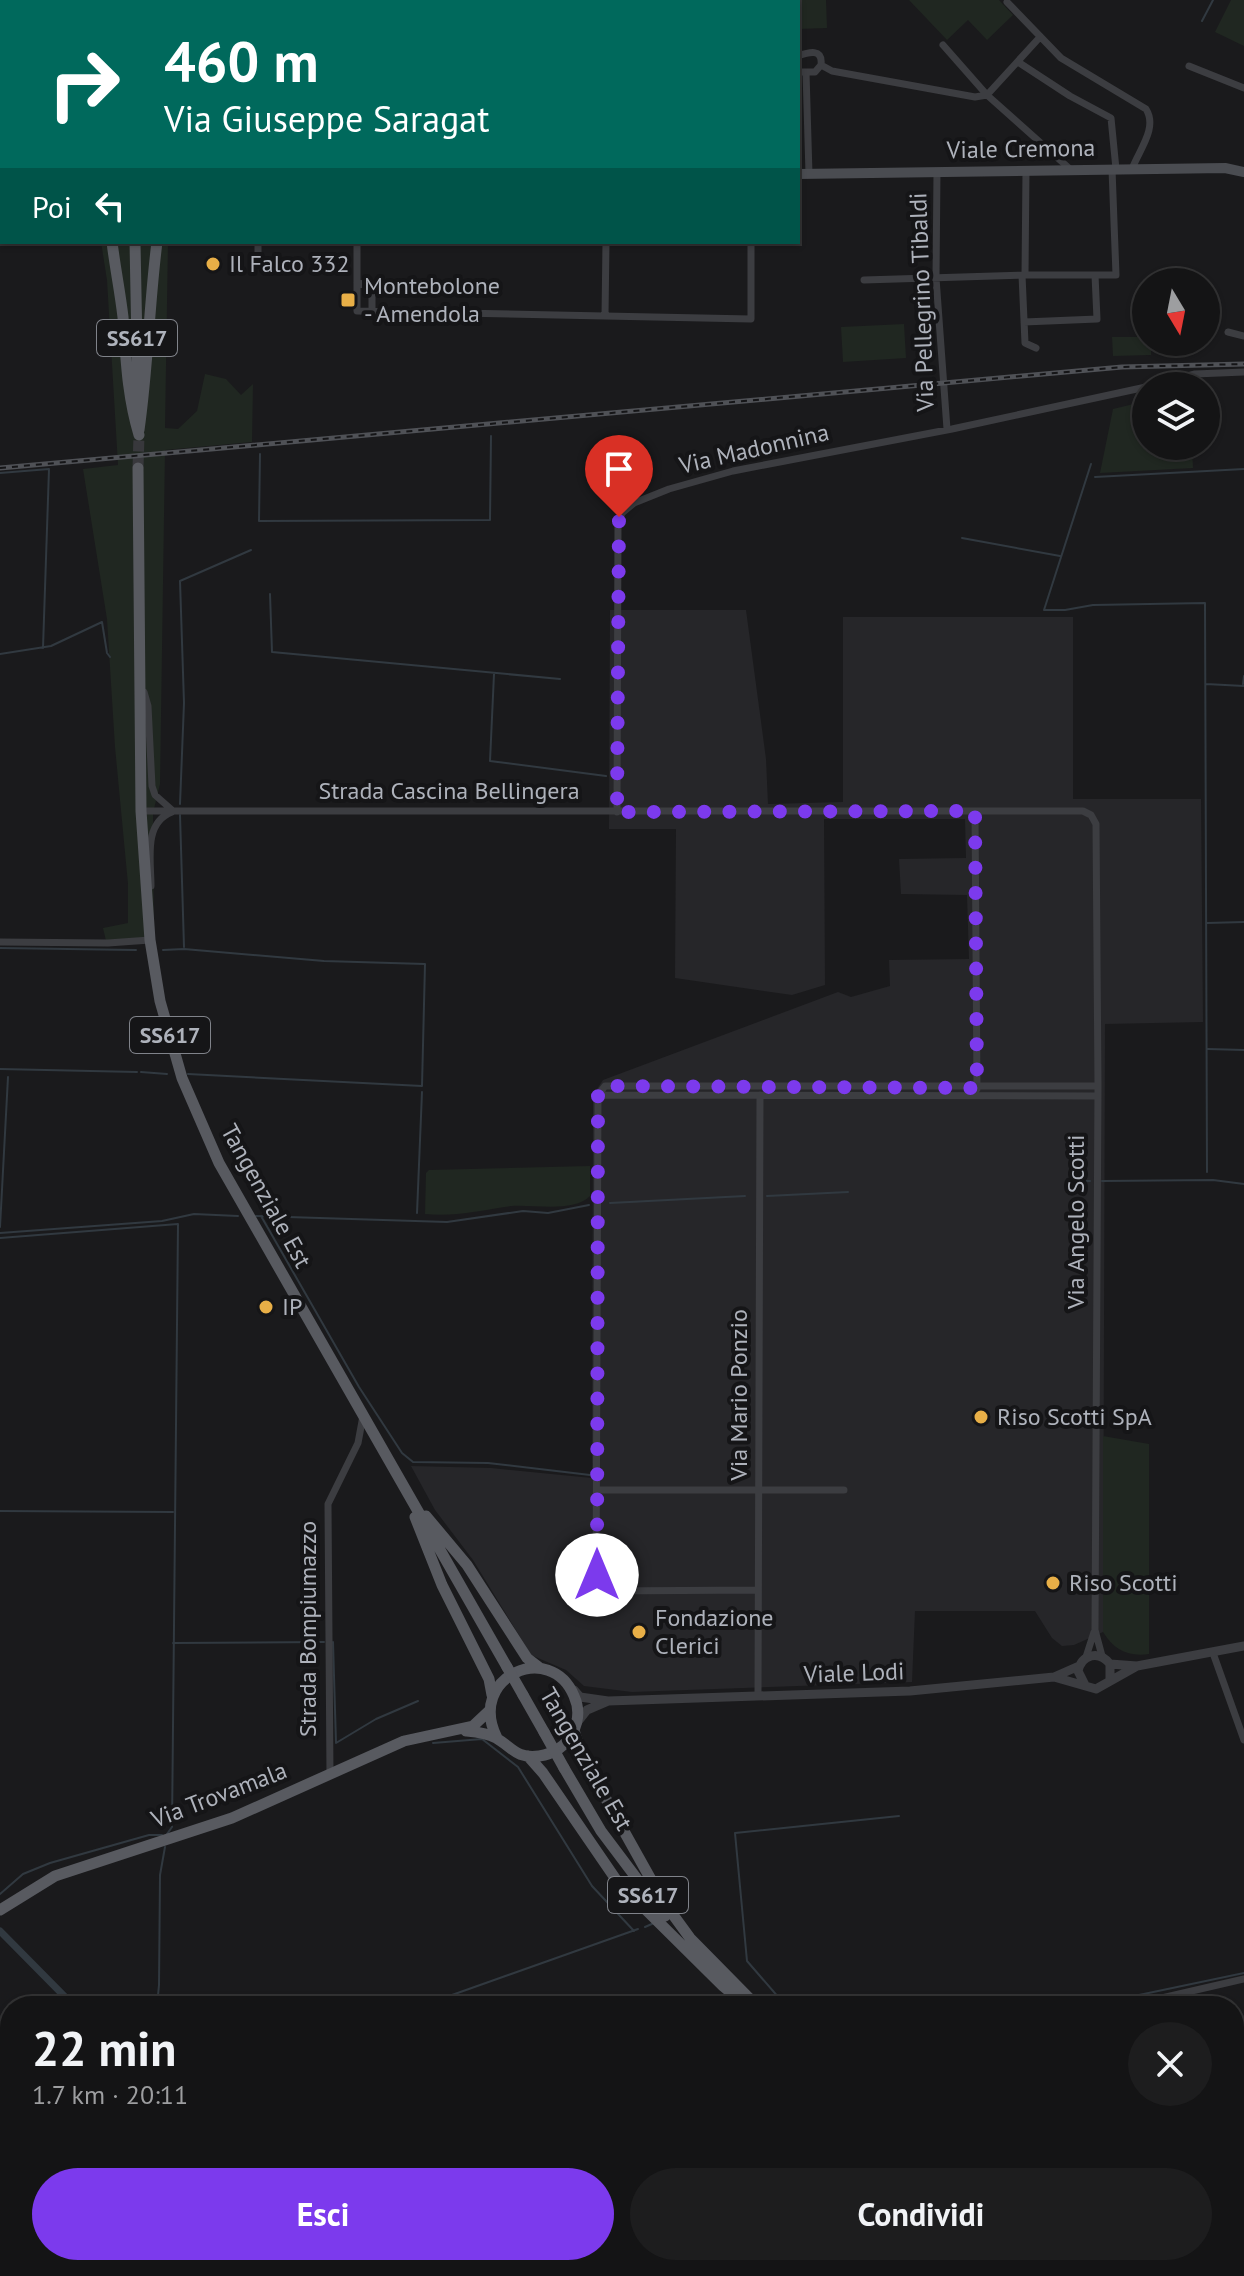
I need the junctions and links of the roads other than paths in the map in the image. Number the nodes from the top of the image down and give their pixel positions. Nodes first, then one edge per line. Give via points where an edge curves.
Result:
1 (1007, 2) dead end
2 (1040, 37) junction
3 (943, 45) dead end
4 (800, 55) edge
5 (1018, 62) junction
6 (821, 65) junction
7 (1189, 66) dead end
8 (802, 72) edge
9 (1244, 88) edge
10 (987, 95) junction
11 (1070, 169) junction
12 (1114, 169) junction
13 (1132, 169) junction
14 (1026, 170) junction
15 (937, 172) junction
16 (1244, 172) edge
17 (803, 174) edge
18 (112, 244) edge
19 (135, 244) edge
20 (157, 244) edge
21 (258, 244) edge
22 (357, 244) edge
23 (606, 244) edge
24 (751, 244) edge
25 (258, 253) dead end
26 (1023, 275) junction
27 (1095, 275) junction
28 (936, 278) junction
29 (864, 280) dead end
30 (357, 282) junction
31 (372, 312) junction
32 (605, 316) junction
33 (1024, 322) junction
34 (1228, 332) dead end
35 (1244, 336) edge
36 (1036, 348) dead end
37 (1244, 372) edge
38 (1220, 373) edge
39 (1132, 389) edge
40 (947, 429) junction
41 (139, 435) junction
42 (138, 468) tunnel mouth
43 (142, 686) junction
44 (141, 811) junction
45 (174, 811) junction
46 (975, 811) junction
47 (617, 812) junction
48 (1091, 815) joint
49 (148, 901) junction
50 (150, 940) junction
51 (0, 942) edge
52 (1098, 1086) junction
53 (978, 1092) junction
54 (598, 1095) junction
55 (760, 1095) junction
56 (1097, 1096) junction
57 (363, 1414) junction
58 (377, 1439) junction
59 (358, 1443) junction
60 (597, 1490) junction
61 (759, 1490) junction
62 (844, 1490) dead end
63 (412, 1501) junction
64 (758, 1590) junction
65 (1095, 1630) junction
66 (1244, 1646) edge
67 (1213, 1653) junction
68 (1102, 1656) junction
69 (1083, 1662) junction
70 (1110, 1664) junction
71 (1137, 1666) junction
72 (544, 1670) junction
73 (1054, 1677) junction
74 (1110, 1680) junction
75 (566, 1682) junction
76 (1085, 1685) junction
77 (492, 1695) junction
78 (758, 1696) junction
79 (608, 1701) junction
80 (489, 1711) junction
81 (575, 1727) junction
82 (457, 1731) junction
83 (497, 1738) junction
84 (1244, 1740) edge
85 (528, 1756) junction
86 (330, 1774) junction
87 (0, 1910) edge
88 (1244, 1979) edge
89 (735, 1996) edge
90 (744, 1996) edge
91 (745, 1996) edge
92 (1182, 1996) edge

1 - 2 street
2 - 5 street
2 - 13 street via 1061,58 1146,109 1149,132
3 - 10 street
4 - 6 street via 817,53
4 - 8 street
5 - 10 street
5 - 12 street via 1111,118
6 - 8 street via 815,72
6 - 10 street via 975,97
7 - 9 street
8 - 17 street
10 - 11 street
11 - 12 main road, Viale Cremona
11 - 14 main road, Viale Cremona
12 - 13 main road, Viale Cremona
12 - 27 street via 1116,275
13 - 16 main road, Viale Cremona
14 - 15 main road, Viale Cremona
14 - 26 street
15 - 17 main road, Viale Cremona
15 - 28 street, Via Pellegrino Tibaldi
18 - 41 main road via 126,379
19 - 41 main road, SS617
20 - 41 main road
21 - 25 street
22 - 30 street
23 - 32 street
24 - 32 street via 751,319
26 - 27 street
26 - 28 street
26 - 33 street
27 - 33 street via 1097,319
28 - 29 street
28 - 40 street, Via Pellegrino Tibaldi
30 - 31 street via 372,288
30 - 31 street via 357,311
31 - 32 street
33 - 36 street via 1025,343
34 - 35 street
37 - 38 street, Via Madonnina
39 - 40 street, Via Madonnina
40 - 47 street, Via Madonnina via 733,471 657,494 622,513
42 - 43 main road, Tangenziale Est / SS617
43 - 44 main road, Tangenziale Est / SS617
43 - 45 street via 152,786
44 - 45 street, Strada Cascina Bellingera
44 - 49 main road, Tangenziale Est / SS617
45 - 47 street, Strada Cascina Bellingera
45 - 49 street via 155,824 151,835
46 - 47 street, Strada Cascina Bellingera
46 - 48 street, Strada Cascina Bellingera
46 - 53 street
48 - 52 street, Via Angelo Scotti via 1096,824
49 - 50 main road, Tangenziale Est / SS617
50 - 51 street
50 - 57 main road, Tangenziale Est / SS617 via 160,1001 191,1104 219,1163
52 - 53 street
52 - 56 street, Via Angelo Scotti
53 - 54 street via 605,1086
53 - 55 street
53 - 56 street
54 - 55 street
54 - 60 street
55 - 61 street, Via Mario Ponzio
56 - 65 street, Via Angelo Scotti
57 - 58 main road, Tangenziale Est / SS617
57 - 59 street, Strada Bompiumazzo
58 - 59 street via 369,1436
58 - 63 main road, Tangenziale Est / SS617
59 - 86 street, Strada Bompiumazzo via 328,1504
60 - 61 street
60 - 64 street via 596,1587
61 - 62 street
61 - 64 street, Via Mario Ponzio
63 - 72 main road via 467,1565 527,1658
63 - 77 main road via 442,1585
63 - 90 main road, Tangenziale Est / SS617, bridge via 601,1831 650,1898
64 - 78 street, Via Mario Ponzio
65 - 68 street, Via Angelo Scotti
65 - 69 street, Via Angelo Scotti
66 - 67 street
67 - 71 street
67 - 84 street
68 - 69 street
68 - 70 street
69 - 73 street, Viale Lodi
69 - 76 street via 1079,1677
70 - 71 street
70 - 74 street
71 - 74 street
72 - 75 main road
72 - 77 main road via 514,1673
73 - 76 street, Viale Lodi
73 - 78 street, Viale Lodi via 910,1691
74 - 76 street via 1101,1688
75 - 79 street, Viale Lodi via 580,1697
75 - 81 main road via 576,1702
77 - 80 main road
78 - 79 street, Viale Lodi
79 - 81 street via 587,1710
80 - 82 main road, Via Trovamala via 473,1726
80 - 83 main road
81 - 85 main road via 555,1751
81 - 91 main road via 582,1756 663,1901
82 - 83 main road, Via Trovamala
82 - 86 main road, Via Trovamala via 404,1741
83 - 85 main road
85 - 89 main road via 617,1881
86 - 87 main road, Via Trovamala via 210,1827 55,1876
88 - 92 street

